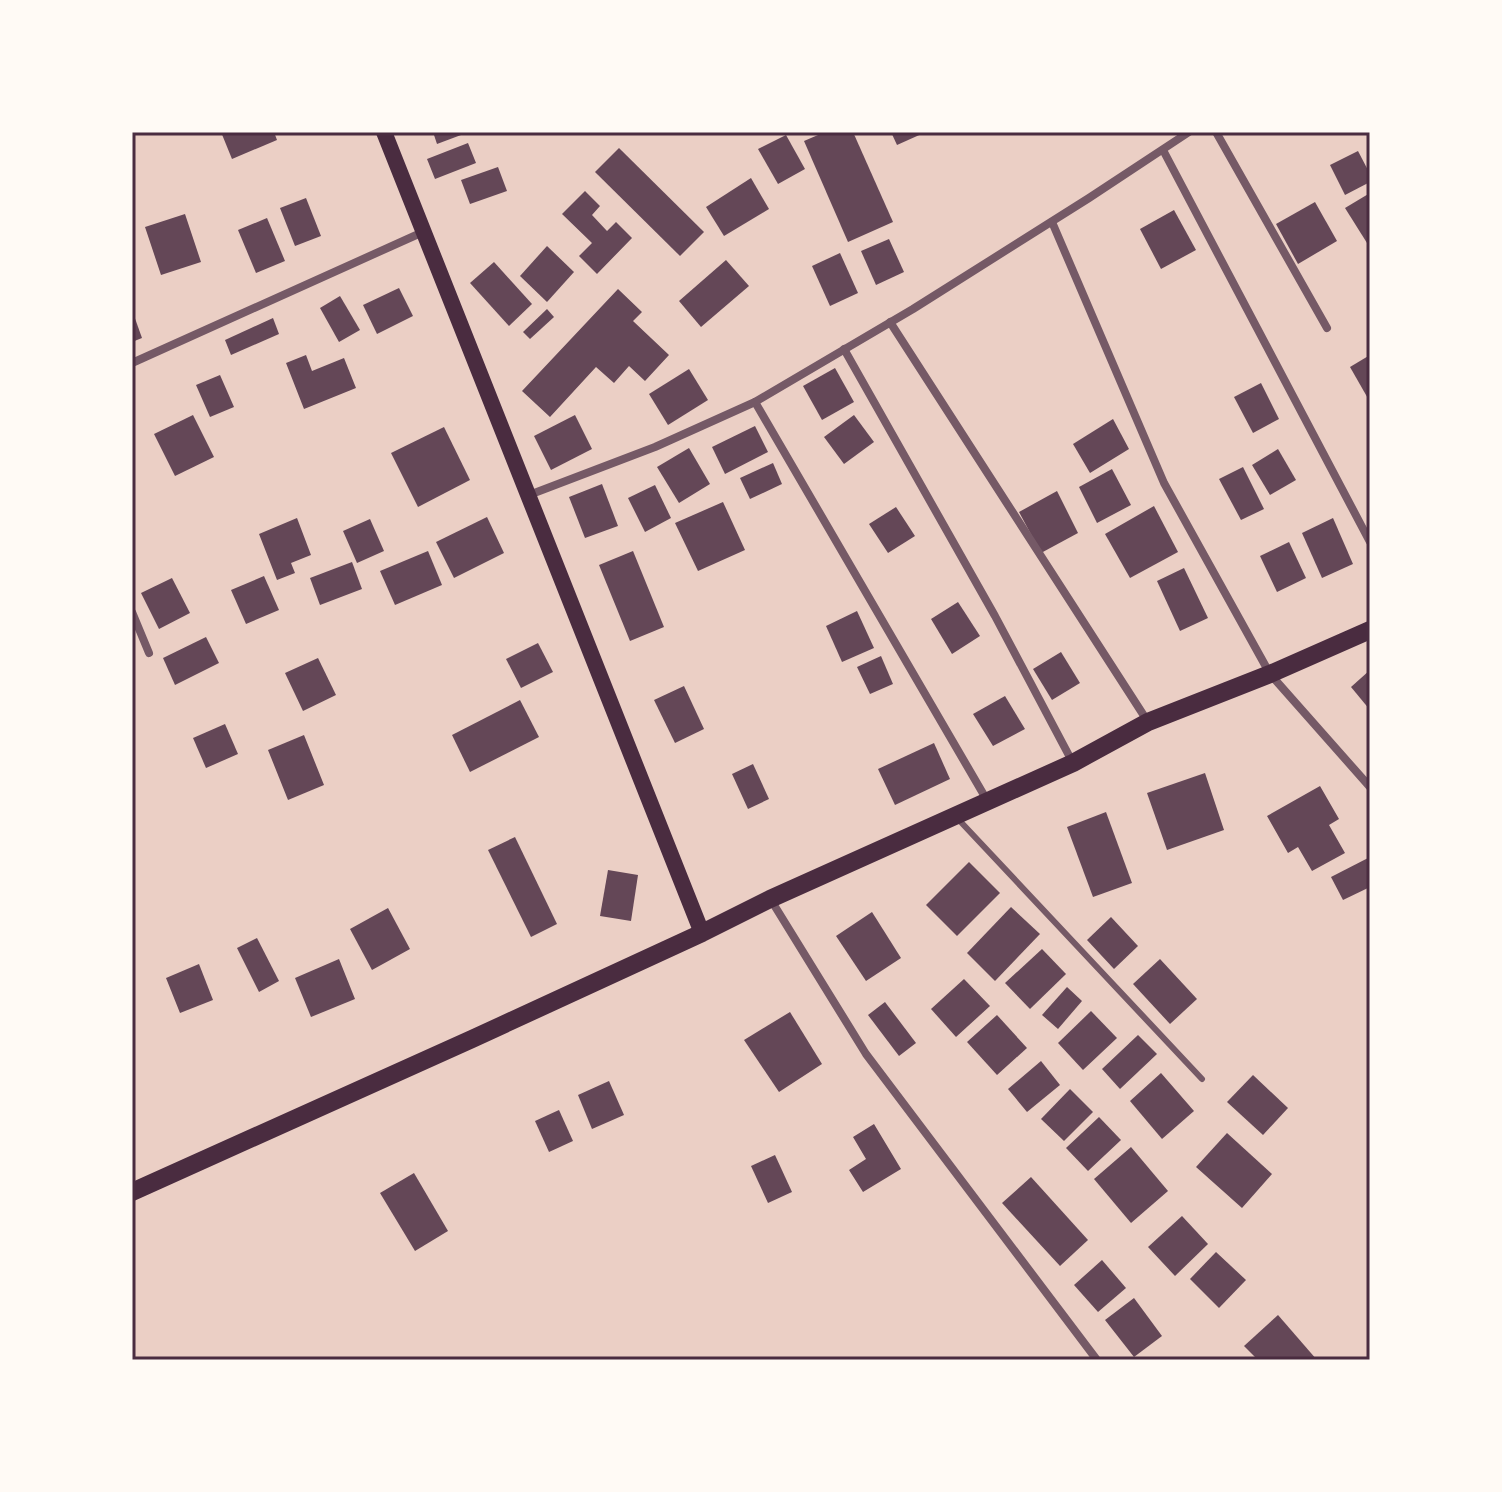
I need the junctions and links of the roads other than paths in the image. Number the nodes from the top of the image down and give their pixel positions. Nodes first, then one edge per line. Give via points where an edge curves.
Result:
1 (384, 132) edge
2 (1189, 132) edge
3 (1216, 132) edge
4 (1163, 150) junction
5 (1052, 222) junction
6 (424, 232) junction
7 (890, 322) junction
8 (1327, 328) dead end
9 (844, 349) junction
10 (132, 363) edge
11 (755, 402) junction
12 (529, 495) junction
13 (1370, 542) edge
14 (132, 612) edge
15 (1370, 630) edge
16 (149, 653) dead end
17 (1270, 674) junction
18 (1148, 722) junction
19 (1073, 763) junction
20 (1370, 787) edge
21 (988, 802) junction
22 (956, 816) junction
23 (770, 899) junction
24 (702, 933) junction
25 (1202, 1079) dead end
26 (132, 1192) edge
27 (1097, 1360) edge

1 - 6 main road
2 - 4 street
3 - 8 street
4 - 5 street
4 - 13 street
5 - 7 street
5 - 17 street via 1164,483
6 - 10 street
6 - 12 main road
7 - 9 street
7 - 18 street
9 - 11 street
9 - 19 street
11 - 12 street
11 - 21 street
12 - 24 main road
14 - 16 street
15 - 17 main road
17 - 18 main road
17 - 20 street
18 - 19 main road
19 - 21 main road
21 - 22 main road
22 - 23 main road
22 - 25 lane
23 - 24 main road
23 - 27 street via 866,1054
24 - 26 main road

